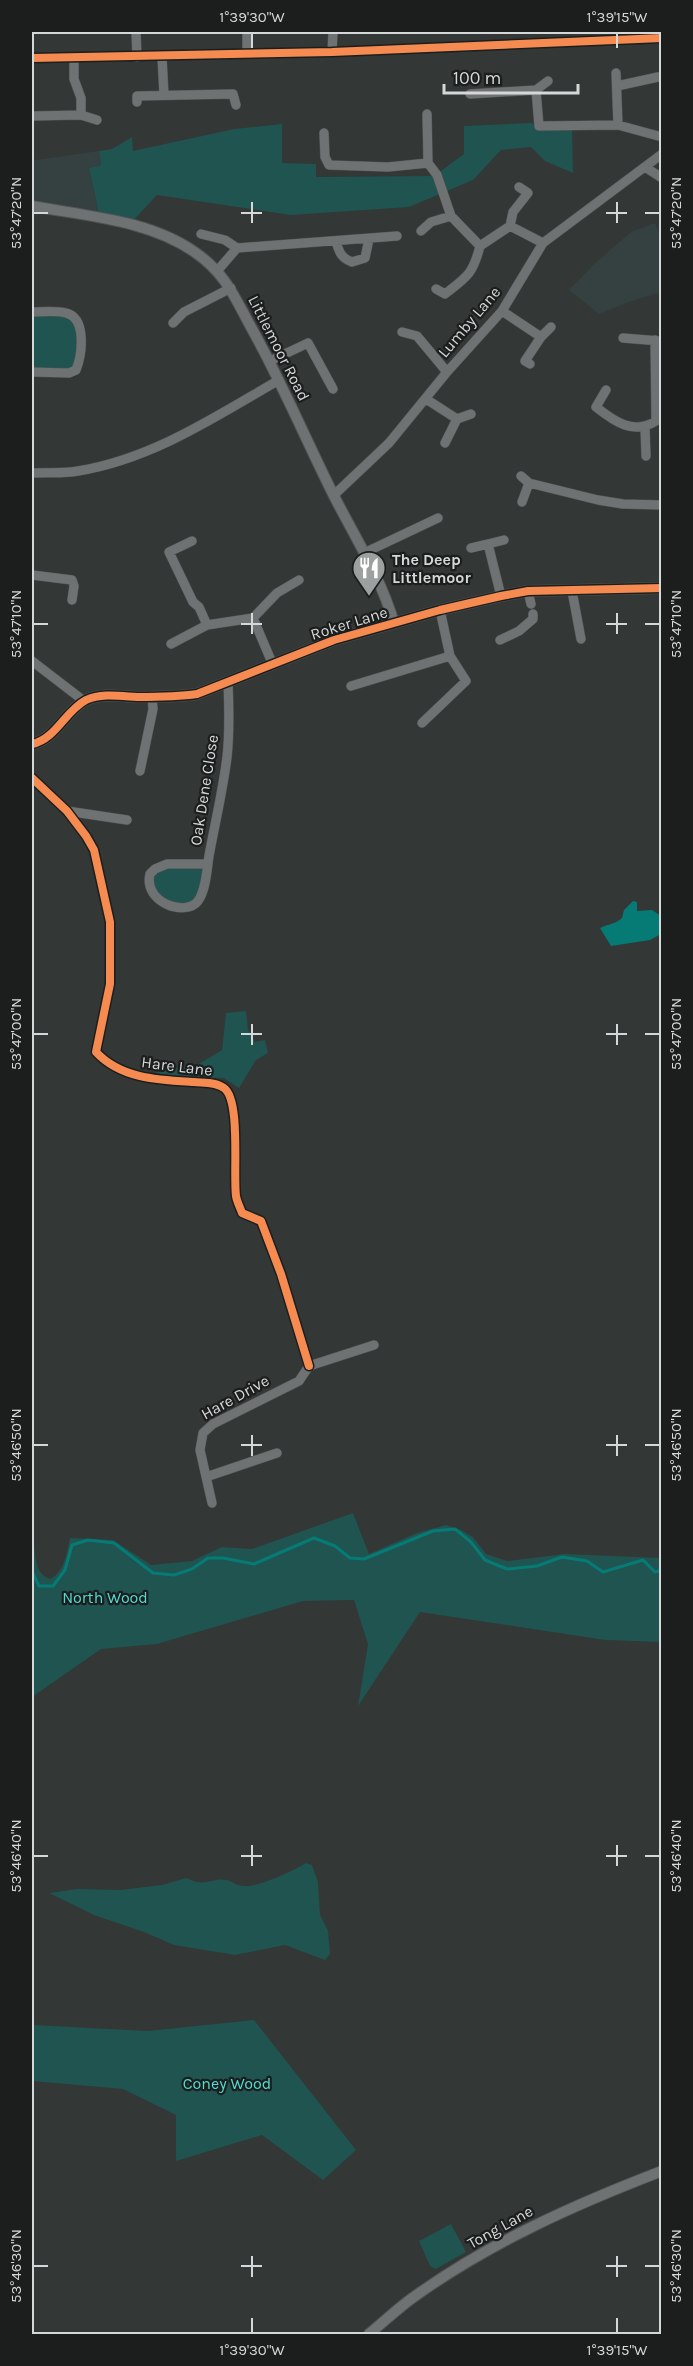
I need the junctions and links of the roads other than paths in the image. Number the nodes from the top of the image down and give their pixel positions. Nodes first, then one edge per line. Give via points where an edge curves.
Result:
1 (136, 32) edge
2 (247, 32) edge
3 (333, 32) edge
4 (515, 32) edge
5 (584, 36) edge
6 (662, 38) edge
7 (515, 44) junction
8 (332, 52) junction
9 (248, 54) junction
10 (137, 57) junction
11 (162, 57) junction
12 (32, 58) edge
13 (74, 58) junction
14 (616, 73) dead end
15 (658, 77) dead end
16 (548, 81) dead end
17 (617, 86) junction
18 (536, 90) junction
19 (470, 94) dead end
20 (164, 96) junction
21 (137, 102) dead end
22 (236, 105) dead end
23 (427, 114) dead end
24 (32, 116) edge
25 (81, 116) junction
26 (97, 120) dead end
27 (618, 125) junction
28 (324, 133) dead end
29 (662, 137) edge
30 (662, 154) edge
31 (428, 163) junction
32 (645, 167) junction
33 (662, 178) edge
34 (519, 188) dead end
35 (32, 206) edge
36 (451, 216) junction
37 (510, 226) junction
38 (421, 231) dead end
39 (201, 234) dead end
40 (398, 236) dead end
41 (369, 239) junction
42 (336, 241) junction
43 (543, 243) junction
44 (480, 246) junction
45 (237, 248) junction
46 (218, 270) junction
47 (231, 288) junction
48 (436, 289) dead end
49 (502, 311) junction
50 (32, 312) edge
51 (173, 324) dead end
52 (551, 327) dead end
53 (402, 332) dead end
54 (541, 337) junction
55 (623, 338) dead end
56 (658, 340) edge
57 (270, 361) junction
58 (530, 364) dead end
59 (32, 372) edge
60 (447, 372) junction
61 (279, 380) junction
62 (333, 389) dead end
63 (606, 390) dead end
64 (426, 399) junction
65 (471, 414) dead end
66 (457, 419) junction
67 (659, 422) edge
68 (645, 428) junction
69 (445, 442) dead end
70 (646, 456) dead end
71 (32, 473) edge
72 (521, 476) dead end
73 (529, 483) junction
74 (334, 495) junction
75 (522, 502) dead end
76 (662, 505) edge
77 (438, 518) dead end
78 (504, 540) dead end
79 (192, 541) dead end
80 (488, 544) junction
81 (471, 548) dead end
82 (364, 552) junction
83 (32, 574) edge
84 (299, 580) dead end
85 (662, 588) edge
86 (528, 591) junction
87 (572, 591) junction
88 (501, 596) junction
89 (72, 600) dead end
90 (531, 604) dead end
91 (440, 610) junction
92 (534, 614) dead end
93 (253, 618) junction
94 (394, 623) junction
95 (207, 625) junction
96 (581, 639) dead end
97 (500, 640) dead end
98 (171, 644) dead end
99 (450, 656) junction
100 (32, 661) edge
101 (273, 665) junction
102 (228, 683) junction
103 (351, 686) dead end
104 (152, 697) junction
105 (84, 701) junction
106 (422, 723) dead end
107 (32, 744) edge
108 (140, 771) dead end
109 (32, 778) edge
110 (67, 810) junction
111 (127, 820) dead end
112 (208, 864) junction
113 (374, 1345) dead end
114 (309, 1366) junction
115 (277, 1453) dead end
116 (206, 1477) junction
117 (212, 1503) dead end
118 (662, 2171) edge
119 (369, 2334) edge

1 - 10 street
2 - 9 street
3 - 8 street
4 - 7 street
5 - 6 street
5 - 7 street
7 - 8 street
8 - 9 street
9 - 11 street
10 - 11 street
10 - 13 street
11 - 20 street
12 - 13 street
13 - 25 street
14 - 17 street
15 - 17 street
16 - 18 street
17 - 27 street
18 - 19 street
18 - 27 street via 539,126
20 - 21 street via 137,96
20 - 22 street via 233,94
23 - 31 street
24 - 25 street
25 - 26 street
27 - 29 street
28 - 31 street via 329,165 388,168
30 - 32 street, Lumby Lane
31 - 36 street via 437,175
32 - 33 street
32 - 43 street, Lumby Lane
34 - 37 street via 528,193 513,212
35 - 46 street, Littlemoor Road via 154,232 195,252
36 - 38 street via 431,222
36 - 44 street
37 - 43 street
37 - 44 street
39 - 45 street via 225,240
40 - 41 street
41 - 42 street
41 - 42 street via 365,258 352,262 343,259
42 - 45 street
43 - 49 street, Lumby Lane
44 - 48 street via 470,274 447,299
45 - 46 street
46 - 47 street, Littlemoor Road
47 - 51 street via 184,312
47 - 57 street, Littlemoor Road
49 - 54 street
49 - 60 street, Lumby Lane
50 - 59 street via 67,313 74,318 80,325 81,359 69,374
52 - 54 street
53 - 60 street via 417,336
54 - 58 street via 525,361
55 - 56 street
56 - 67 street
57 - 61 street, Littlemoor Road
57 - 62 street via 308,343
60 - 64 street, Lumby Lane
61 - 71 street via 184,436 135,456 77,471
61 - 74 street, Littlemoor Road
63 - 68 street via 596,407 617,424
64 - 66 street
64 - 74 street, Lumby Lane via 389,443
65 - 66 street
66 - 69 street
67 - 68 street
68 - 70 street
72 - 73 street
73 - 75 street
73 - 76 street via 622,504
74 - 82 street, Littlemoor Road
77 - 82 street
78 - 80 street
79 - 95 street via 165,554
80 - 81 street
80 - 88 street
82 - 94 street, Littlemoor Road via 388,601
83 - 89 street via 72,580
84 - 93 street via 277,593
85 - 87 street, Roker Lane
86 - 87 street, Roker Lane
86 - 88 street, Roker Lane
86 - 90 street
87 - 96 street
88 - 91 street, Roker Lane
91 - 94 street, Roker Lane
91 - 99 street
92 - 97 street via 519,631
93 - 95 street
93 - 101 street
94 - 101 street, Roker Lane via 318,646
95 - 98 street
99 - 103 street
99 - 106 street via 466,681
100 - 105 street
101 - 102 street, Roker Lane
102 - 104 street, Roker Lane via 198,694
102 - 112 street, Oak Dene Close via 227,757
104 - 105 street, Roker Lane via 99,696
104 - 108 street
105 - 107 street via 52,733
109 - 110 street, Hare Lane
110 - 111 street
110 - 114 street, Hare Lane via 94,850 110,922 110,984 96,1052 104,1062 131,1074 215,1084 226,1089 233,1111 236,1199 242,1213 261,1221
112 - 112 street, Oak Dene Close via 200,897 188,908 161,902 148,886 150,874 161,865
113 - 114 street
114 - 116 street, Hare Drive via 298,1381 213,1424 203,1433 200,1450
115 - 116 street
116 - 117 street, Hare Drive
118 - 119 street, Tong Lane via 547,2218 478,2255 416,2294

